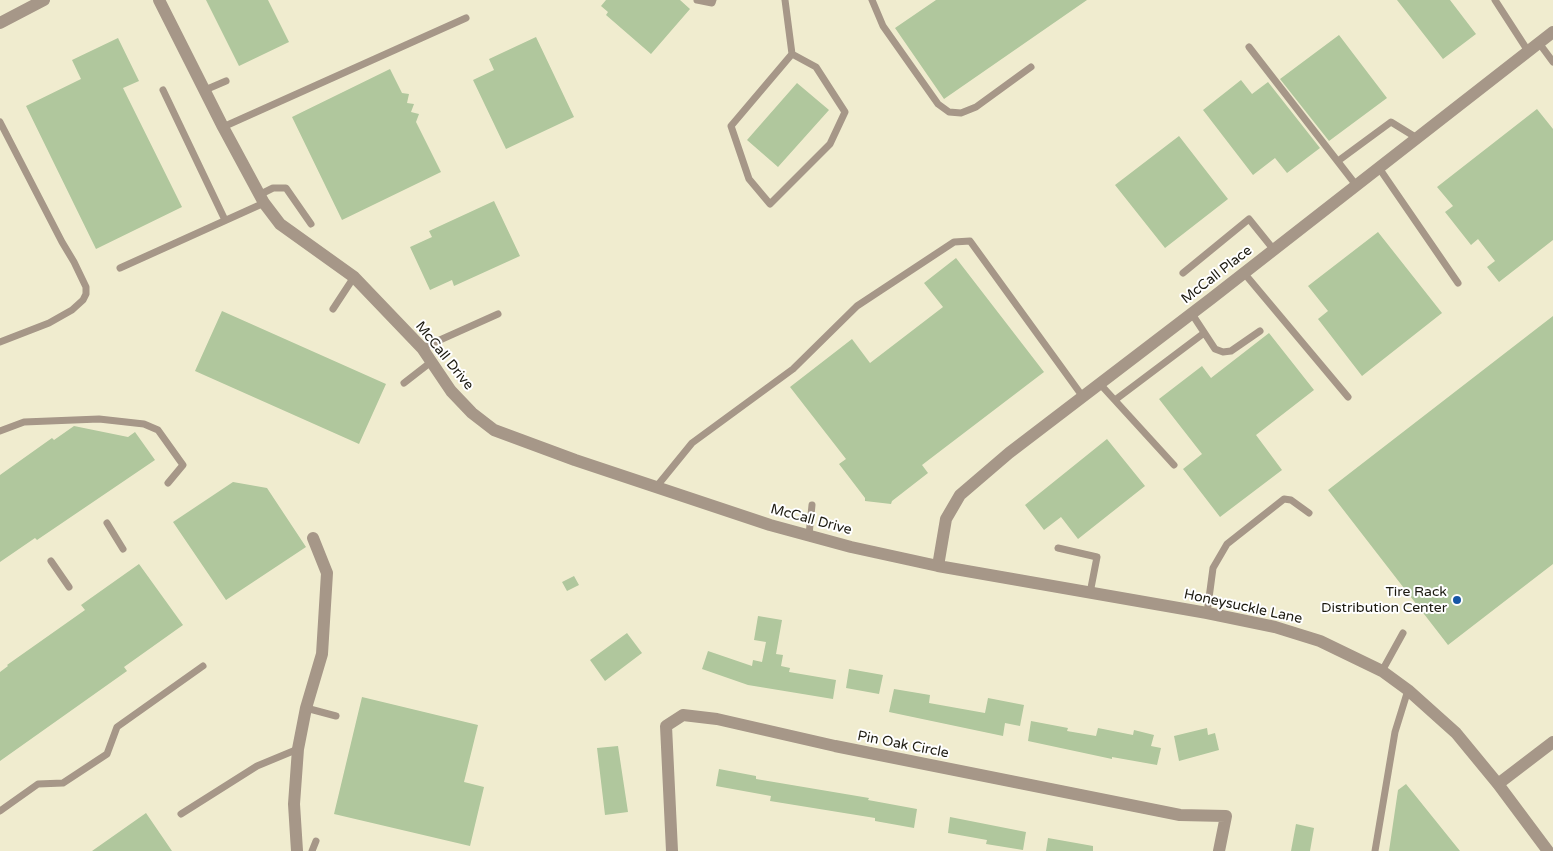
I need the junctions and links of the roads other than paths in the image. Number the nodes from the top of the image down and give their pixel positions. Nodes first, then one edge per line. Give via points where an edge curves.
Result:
1 (44, 0) edge
2 (159, 0) edge
3 (697, 0) edge
4 (713, 0) edge
5 (785, 0) edge
6 (872, 0) edge
7 (1495, 0) edge
8 (466, 18) dead end
9 (0, 23) edge
10 (1553, 32) edge
11 (1533, 47) junction
12 (1249, 48) dead end
13 (792, 54) junction
14 (1553, 62) edge
15 (1031, 67) dead end
16 (226, 81) dead end
17 (163, 90) dead end
18 (205, 90) junction
19 (0, 122) edge
20 (223, 127) junction
21 (1416, 138) junction
22 (1338, 161) junction
23 (1378, 168) junction
24 (1356, 185) junction
25 (261, 199) junction
26 (225, 220) junction
27 (311, 224) dead end
28 (1274, 250) junction
29 (120, 268) dead end
30 (1183, 273) dead end
31 (1244, 273) junction
32 (354, 277) junction
33 (1458, 283) dead end
34 (333, 309) dead end
35 (498, 314) dead end
36 (1192, 314) junction
37 (1260, 331) dead end
38 (1204, 334) junction
39 (0, 342) edge
40 (422, 348) junction
41 (431, 362) junction
42 (404, 383) dead end
43 (1100, 384) junction
44 (1083, 397) junction
45 (1348, 397) dead end
46 (1115, 400) junction
47 (0, 430) edge
48 (1174, 465) dead end
49 (168, 483) dead end
50 (657, 486) junction
51 (812, 505) dead end
52 (1309, 513) dead end
53 (107, 523) dead end
54 (809, 535) junction
55 (313, 538) dead end
56 (1058, 548) dead end
57 (123, 549) dead end
58 (51, 562) dead end
59 (938, 566) junction
60 (69, 587) dead end
61 (1090, 593) junction
62 (1207, 613) junction
63 (1403, 633) dead end
64 (202, 666) dead end
65 (1382, 671) junction
66 (1408, 690) junction
67 (306, 708) junction
68 (336, 716) dead end
69 (1553, 742) edge
70 (298, 749) junction
71 (1498, 784) junction
72 (0, 811) edge
73 (180, 814) dead end
74 (316, 841) dead end
75 (297, 851) edge
76 (312, 851) edge
77 (672, 851) edge
78 (1219, 851) edge
79 (1375, 851) edge
80 (1548, 851) edge

1 - 9 street
2 - 18 street, McCall Drive
3 - 4 lane via 712,3
5 - 13 lane
6 - 15 lane via 884,26 938,104 949,112 961,113 976,107
7 - 11 lane
8 - 20 lane
10 - 11 street, McCall Place
11 - 14 lane
11 - 21 street, McCall Place
12 - 22 lane
13 - 13 lane via 731,126 749,179 770,204 830,144 844,112 816,67
16 - 18 lane
17 - 26 lane
18 - 20 street, McCall Drive
19 - 39 lane via 82,277 86,294 72,310 49,323
20 - 25 street, McCall Drive
21 - 22 lane via 1390,122
21 - 23 street, McCall Place
22 - 24 lane
23 - 24 street, McCall Place
23 - 33 lane
24 - 28 street, McCall Place
25 - 26 lane
25 - 27 lane via 273,188 286,188
25 - 32 street, McCall Drive via 280,224
26 - 29 lane
28 - 30 lane via 1249,219
28 - 31 street, McCall Place
31 - 36 street, McCall Place
31 - 45 lane
32 - 34 lane
32 - 40 street, McCall Drive
35 - 40 lane
36 - 38 lane
36 - 43 street, McCall Place
37 - 38 lane via 1228,352 1215,349
38 - 46 lane
40 - 41 street, McCall Drive
41 - 42 lane
41 - 50 street, McCall Drive via 451,392 494,430
43 - 44 street, McCall Place
43 - 46 lane
44 - 50 lane via 970,241 954,242 857,306 793,369 692,443
44 - 59 street, McCall Place via 960,495 946,518
46 - 48 lane
47 - 49 lane via 24,422 99,419 144,424 158,430 183,465
50 - 54 street, McCall Drive
51 - 54 lane
52 - 62 lane via 1291,500 1284,499 1227,544 1213,568
53 - 57 lane
54 - 59 street, McCall Drive
55 - 67 street via 327,572 322,654
56 - 61 lane via 1097,557
58 - 60 lane
59 - 61 street, Honeysuckle Lane
61 - 62 street, Honeysuckle Lane
62 - 65 street, Honeysuckle Lane via 1275,627 1320,641
63 - 65 lane
64 - 72 lane via 117,727 107,754 63,783 38,784
65 - 66 street, Honeysuckle Lane
66 - 71 street, Honeysuckle Lane via 1456,733
66 - 79 lane via 1395,732
67 - 68 lane
67 - 70 street
69 - 71 street
70 - 73 lane via 257,766
70 - 75 street via 294,804
71 - 80 street, Honeysuckle Lane
74 - 76 lane
77 - 78 street, Pin Oak Circle via 666,726 683,715 717,719 1180,815 1226,816

